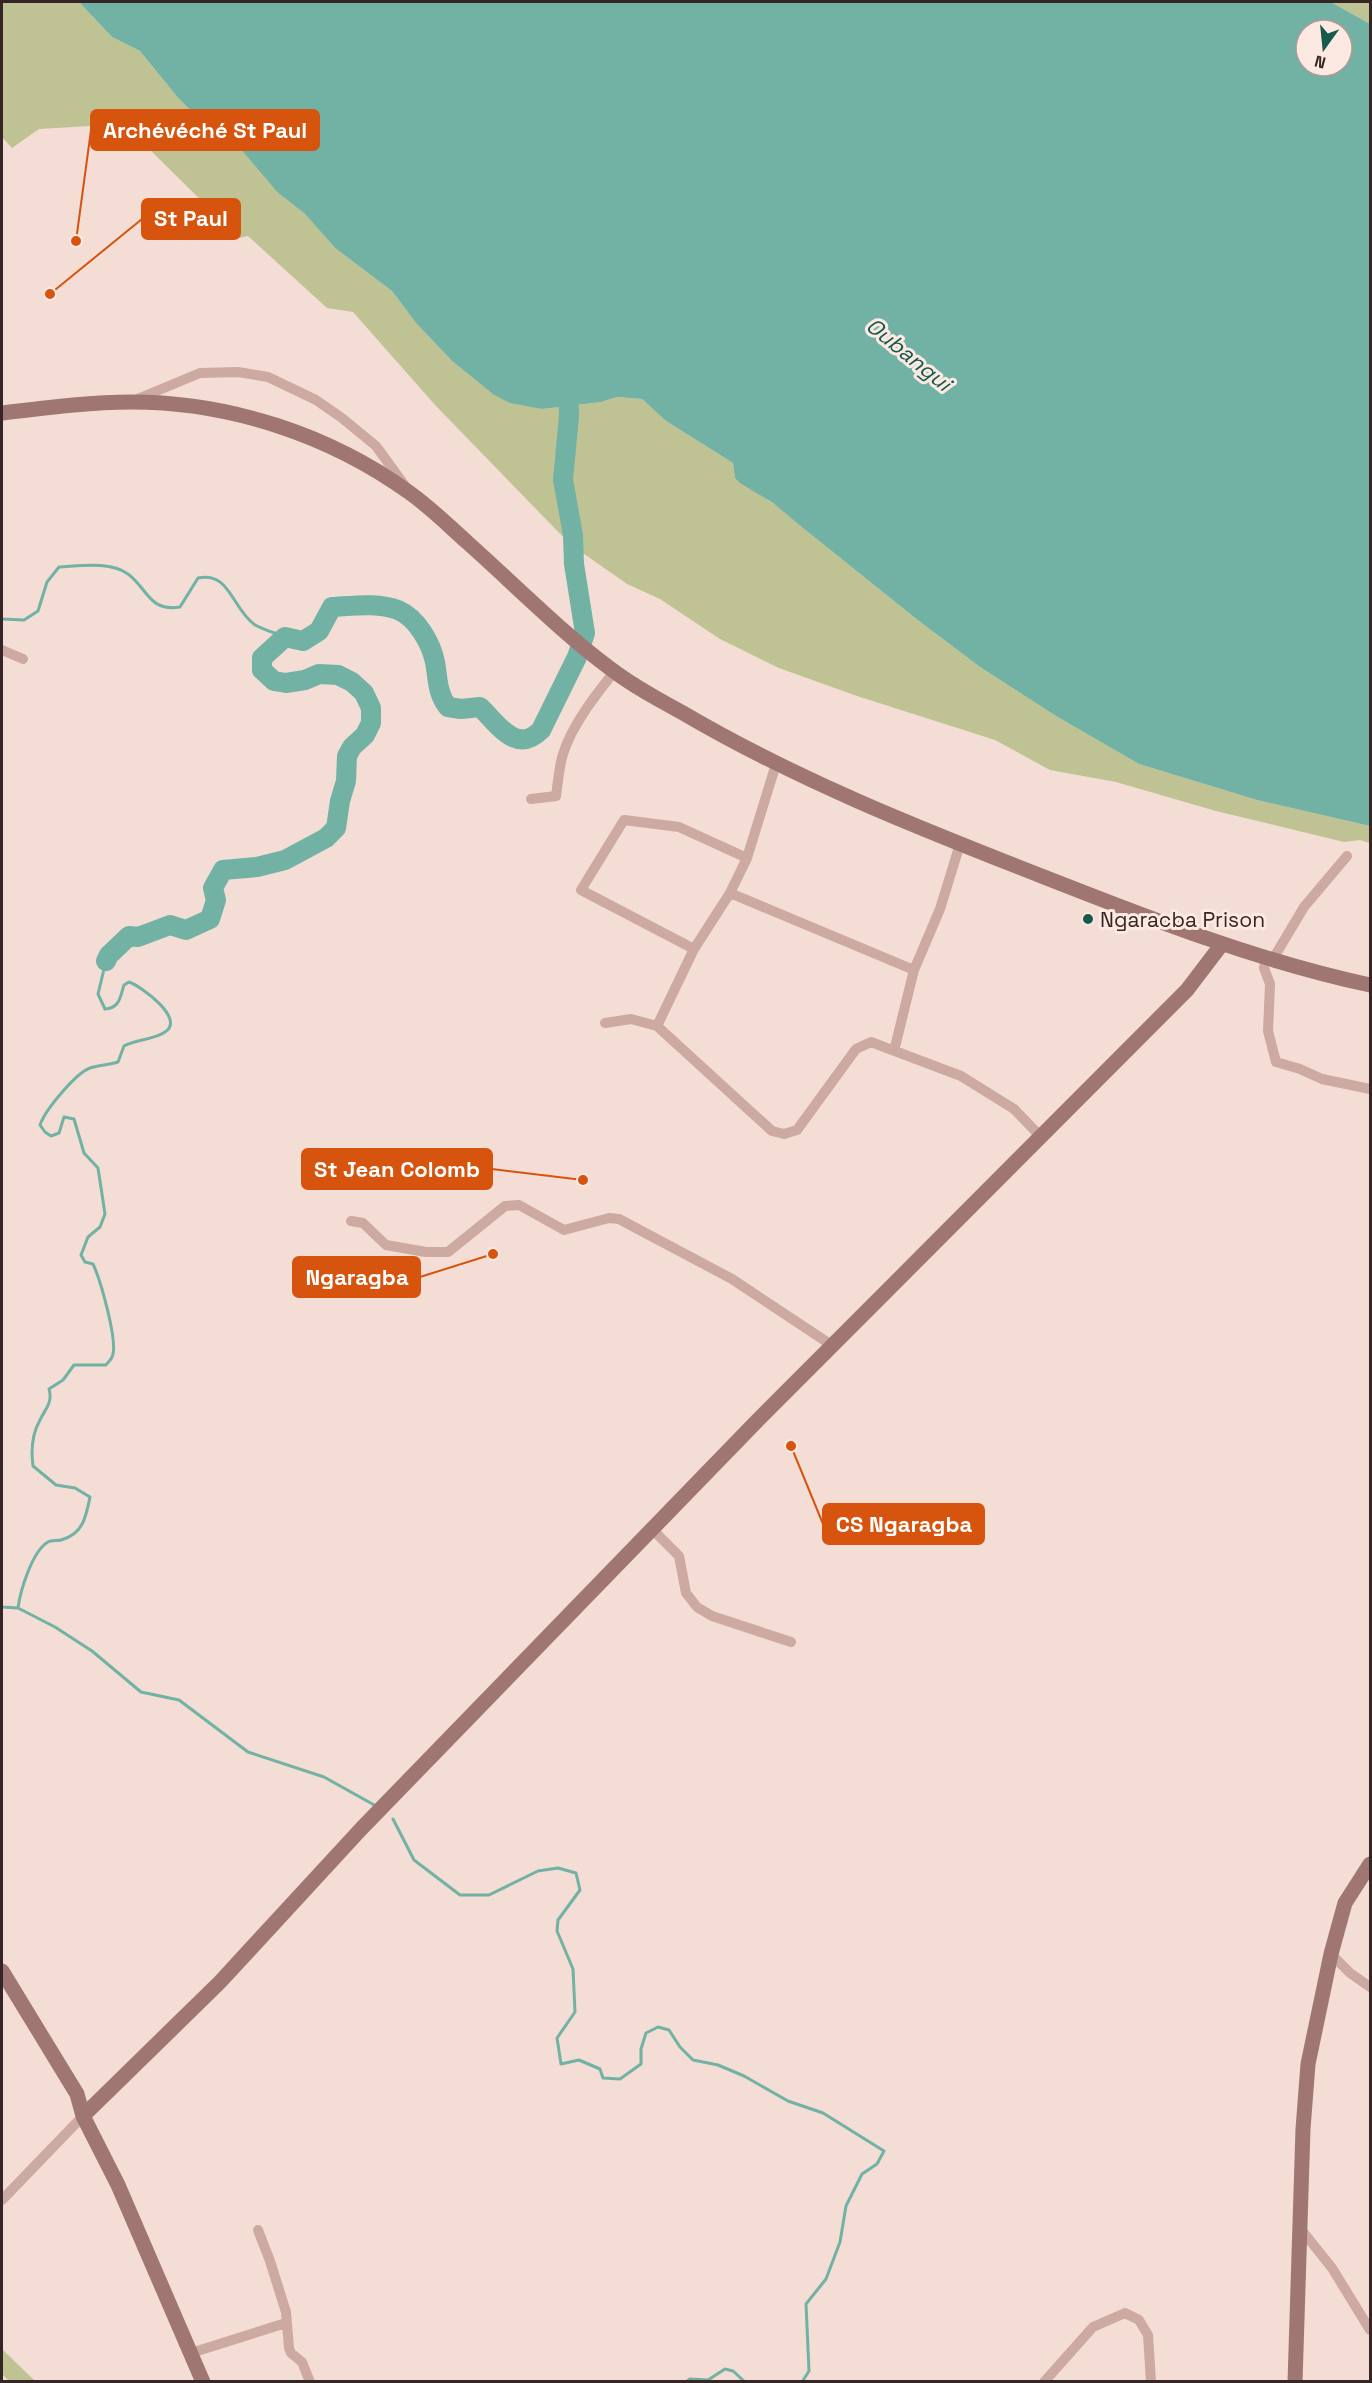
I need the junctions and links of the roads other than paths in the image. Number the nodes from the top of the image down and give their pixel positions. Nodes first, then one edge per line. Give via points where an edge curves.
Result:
1 (131, 402) junction
2 (2, 413) edge
3 (411, 493) junction
4 (2, 651) edge
5 (23, 659) dead end
6 (611, 670) junction
7 (776, 764) junction
8 (531, 799) dead end
9 (960, 844) junction
10 (1347, 856) dead end
11 (747, 858) junction
12 (730, 893) junction
13 (1222, 944) junction
14 (694, 949) junction
15 (1269, 958) junction
16 (914, 970) junction
17 (1371, 985) edge
18 (605, 1023) dead end
19 (657, 1026) junction
20 (894, 1051) junction
21 (1371, 1089) edge
22 (1040, 1136) junction
23 (351, 1221) dead end
24 (833, 1346) junction
25 (651, 1528) junction
26 (791, 1642) dead end
27 (1371, 1864) edge
28 (1331, 1954) junction
29 (2, 1971) edge
30 (1371, 1988) edge
31 (83, 2116) junction
32 (2, 2200) edge
33 (1299, 2228) junction
34 (258, 2230) dead end
35 (286, 2324) junction
36 (1371, 2330) edge
37 (191, 2353) junction
38 (203, 2382) edge
39 (310, 2382) edge
40 (1044, 2382) edge
41 (1151, 2382) edge
42 (1295, 2382) edge

1 - 2 street
1 - 3 street via 220,411 269,423 323,443
1 - 3 street via 200,373 238,372 268,377 316,400 359,432 376,446
3 - 6 street
4 - 5 street
6 - 7 street
6 - 8 street via 567,743 556,796
7 - 9 street
7 - 11 street
9 - 13 street
9 - 16 street via 940,909
10 - 15 street via 1304,907
11 - 12 street
11 - 14 street via 680,827 624,820 581,890
12 - 14 street
12 - 16 street
13 - 15 street
13 - 22 street via 1187,990
14 - 19 street
15 - 17 street
15 - 21 street via 1264,968 1270,984 1268,1031 1276,1062 1322,1079
16 - 20 street
18 - 19 street via 631,1019
19 - 20 street via 772,1131 784,1134 797,1130 856,1049 871,1042
20 - 22 street via 962,1076 1014,1109
22 - 24 street
23 - 24 street via 363,1223 386,1245 448,1252 505,1206 519,1205 564,1230 609,1218 619,1220 732,1279
24 - 25 street
25 - 26 street via 679,1556 686,1593 697,1607 712,1616
25 - 31 street via 361,1829 220,1982
27 - 28 street via 1345,1903
28 - 30 street
28 - 33 street via 1308,2064
29 - 31 street via 77,2094
31 - 32 street
31 - 37 street via 118,2184
33 - 36 street via 1332,2268
33 - 42 street
34 - 35 street via 286,2312
35 - 37 street
35 - 39 street via 291,2353 302,2362
37 - 38 street
40 - 41 street via 1093,2328 1125,2313 1139,2320 1148,2335

